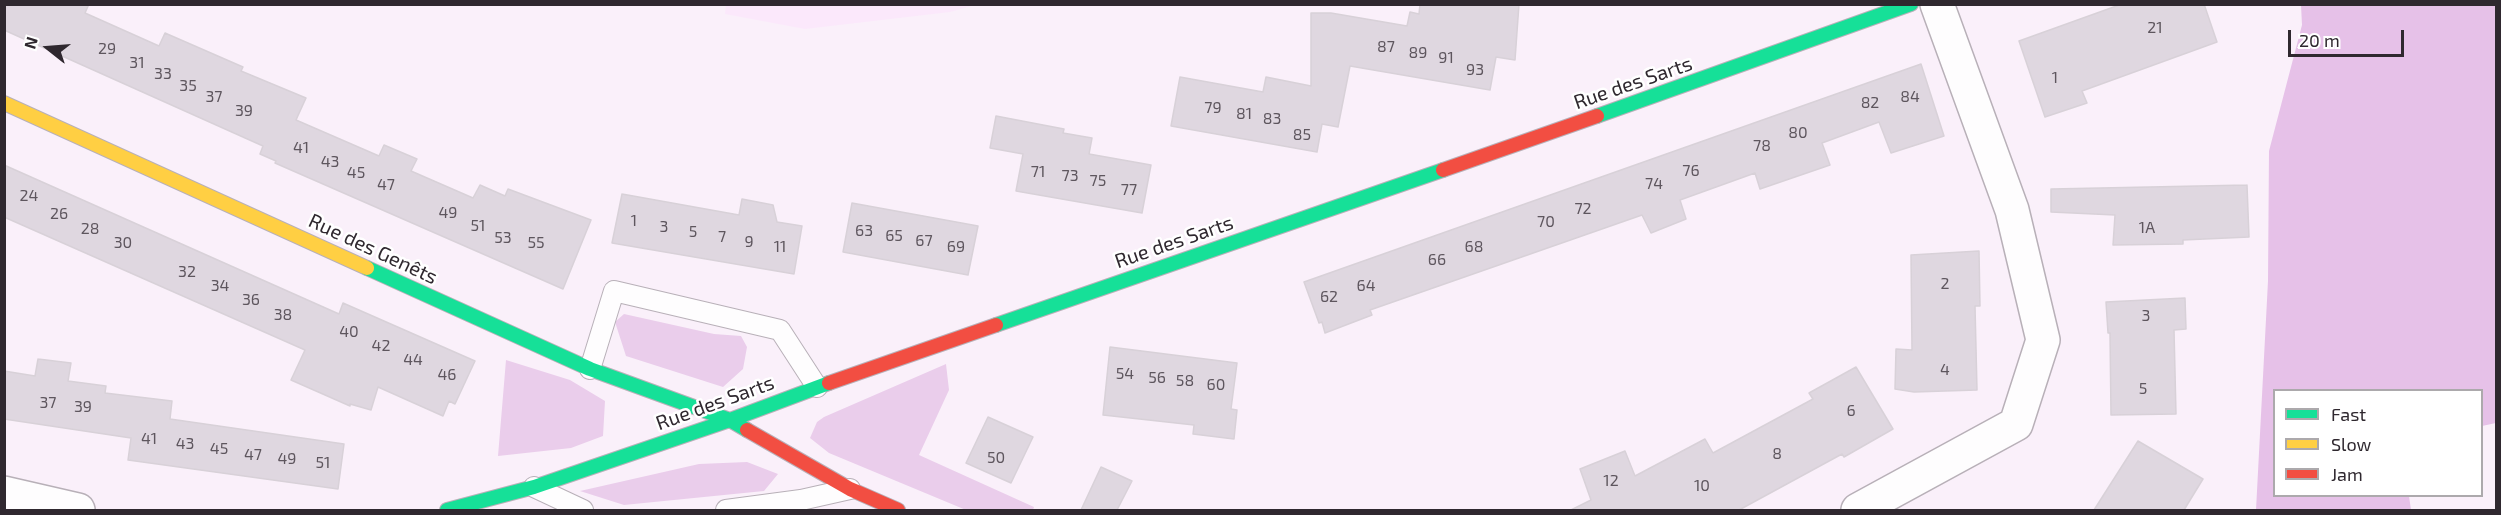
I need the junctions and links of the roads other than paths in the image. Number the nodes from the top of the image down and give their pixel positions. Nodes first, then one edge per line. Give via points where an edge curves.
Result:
1 (1911, 4) edge
2 (1937, 4) edge
3 (4, 103) edge
4 (590, 369) junction
5 (817, 387) junction
6 (730, 420) junction
7 (534, 487) junction
8 (850, 489) junction
9 (4, 493) edge
10 (78, 510) edge
11 (447, 510) edge
12 (583, 510) edge
13 (726, 510) edge
14 (898, 510) edge
15 (1858, 510) edge

1 - 5 street, Rue des Sarts
2 - 15 street via 2012,210 2043,340 2016,424
3 - 4 street, Rue des Genêts
4 - 5 lane via 614,291 780,330
4 - 6 street, Rue des Genêts
5 - 6 street, Rue des Sarts
6 - 7 street, Rue des Sarts
6 - 8 street, Rue des Genêts
7 - 11 street, Rue des Sarts
7 - 12 lane
8 - 13 lane
8 - 14 street, Rue des Genêts
9 - 10 street

